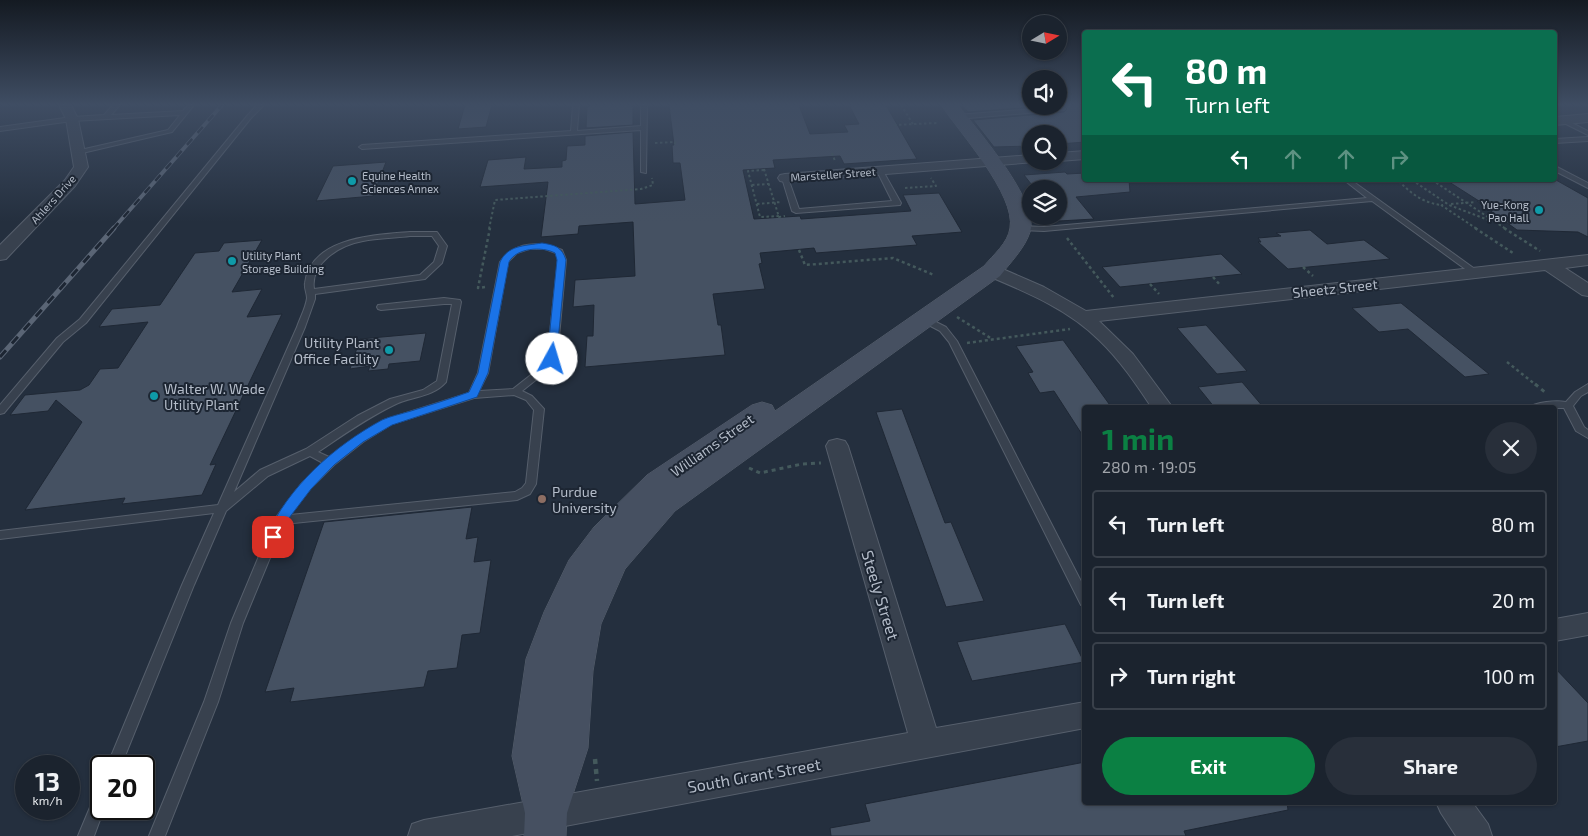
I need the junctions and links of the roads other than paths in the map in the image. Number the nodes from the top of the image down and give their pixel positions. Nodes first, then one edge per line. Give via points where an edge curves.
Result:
1 (76, 144) edge
2 (113, 144) edge
3 (227, 144) edge
4 (407, 144) edge
5 (647, 144) edge
6 (967, 144) edge
7 (972, 144) edge
8 (362, 147) dead end
9 (78, 152) junction
10 (1082, 156) edge
11 (1067, 157) edge
12 (1022, 161) edge
13 (983, 163) junction
14 (1557, 169) edge
15 (880, 171) junction
16 (644, 172) dead end
17 (785, 178) joint
18 (1350, 182) edge
19 (1588, 186) edge
20 (1374, 199) junction
21 (1021, 228) junction
22 (0, 254) edge
23 (1546, 259) junction
24 (1588, 260) edge
25 (992, 272) junction
26 (1475, 272) junction
27 (1588, 291) edge
28 (310, 292) junction
29 (381, 307) dead end
30 (924, 319) junction
31 (1079, 322) junction
32 (1588, 387) edge
33 (515, 392) junction
34 (473, 395) junction
35 (1161, 405) edge
36 (1564, 405) junction
37 (1557, 406) edge
38 (0, 411) edge
39 (1588, 435) edge
40 (310, 452) junction
41 (829, 454) road end
42 (330, 462) junction
43 (223, 508) junction
44 (280, 520) junction
45 (0, 535) edge
46 (1082, 595) edge
47 (1588, 624) edge
48 (1557, 630) edge
49 (1082, 717) edge
50 (926, 744) junction
51 (118, 755) edge
52 (1454, 805) edge
53 (92, 820) edge
54 (546, 824) edge
55 (86, 836) edge
56 (157, 836) edge
57 (424, 836) edge
58 (1476, 836) edge

1 - 9 street, Ahlers Drive
2 - 9 lane
3 - 38 lane via 83,321 60,340
4 - 8 lane
5 - 16 lane
6 - 13 main road
7 - 13 main road
9 - 22 street, Ahlers Drive via 81,167 70,184
10 - 11 street
12 - 13 street, Marsteller Street
13 - 15 street, Marsteller Street
13 - 21 main road via 1011,190 1019,207
13 - 54 main road, Williams Street via 1002,205 1004,219 990,249 658,482 605,535 581,569 544,660 532,756
14 - 19 lane
15 - 17 street, Marsteller Street
15 - 17 lane via 897,204 796,211
18 - 20 lane
20 - 21 lane via 1044,229
20 - 26 lane
21 - 25 main road, Williams Street
23 - 24 street, Sheetz Street
23 - 26 street, Sheetz Street
23 - 27 street
25 - 30 main road, Williams Street
25 - 31 street via 1034,289
26 - 31 street, Sheetz Street
28 - 28 lane via 308,282 316,263 336,248 360,239 434,234 443,246 438,263 422,277
28 - 43 lane via 311,299 301,327
29 - 40 lane via 457,302 441,382 426,392 393,401 361,418
30 - 46 lane via 944,329 954,344
30 - 54 main road, Williams Street via 664,503 612,562 584,624 575,671 568,748
31 - 35 street via 1106,337 1130,362
32 - 36 lane
33 - 34 lane
33 - 34 lane via 552,359 562,260 559,252 550,247 514,250 504,262 483,373
33 - 44 lane via 529,398 538,409 531,484 521,494
34 - 42 lane via 388,422
36 - 37 lane
36 - 39 lane
40 - 42 lane
40 - 43 lane via 264,474
41 - 50 street, Steely Street
42 - 44 lane via 306,486
43 - 45 lane
43 - 51 lane
44 - 56 lane
47 - 48 street
49 - 50 street, South Grant Street
50 - 54 street, South Grant Street
52 - 58 street
53 - 55 lane
54 - 57 street, South Grant Street

